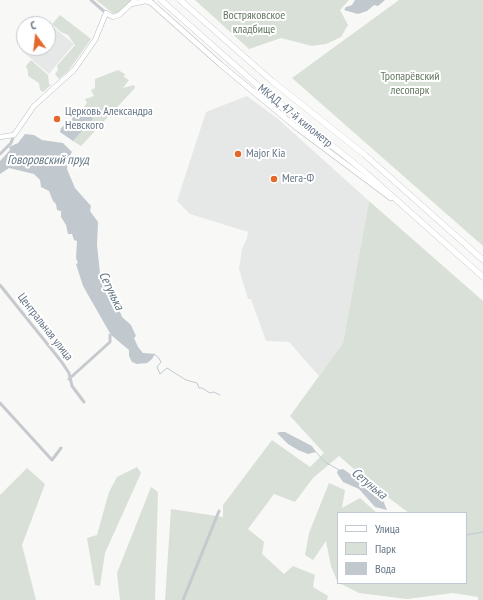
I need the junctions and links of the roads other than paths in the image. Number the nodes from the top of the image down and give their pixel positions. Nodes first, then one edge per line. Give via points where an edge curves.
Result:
1 (91, 0) edge
2 (161, 0) edge
3 (180, 0) edge
4 (150, 1) edge
5 (134, 2) edge
6 (106, 13) junction
7 (14, 135) junction
8 (0, 137) edge
9 (0, 154) edge
10 (404, 207) junction
11 (483, 260) edge
12 (483, 277) edge
13 (0, 285) edge
14 (110, 336) dead end
15 (69, 379) junction
16 (84, 402) dead end
17 (0, 403) edge
18 (61, 448) dead end
19 (219, 511) dead end
20 (183, 600) edge

1 - 6 street
2 - 10 highway, МКАД, 47-й километр via 264,91
3 - 11 highway, МКАД, 47-й километр
4 - 5 street
4 - 10 main road via 296,127
5 - 6 street via 116,16
6 - 7 street via 95,40 74,70 34,106
7 - 8 street
7 - 9 street via 11,143
10 - 12 highway, МКАД, 47-й километр
13 - 15 street, Центральная улица via 61,361 69,373
14 - 15 street via 110,342
15 - 16 street, Центральная улица
17 - 18 street via 52,460
19 - 20 street

